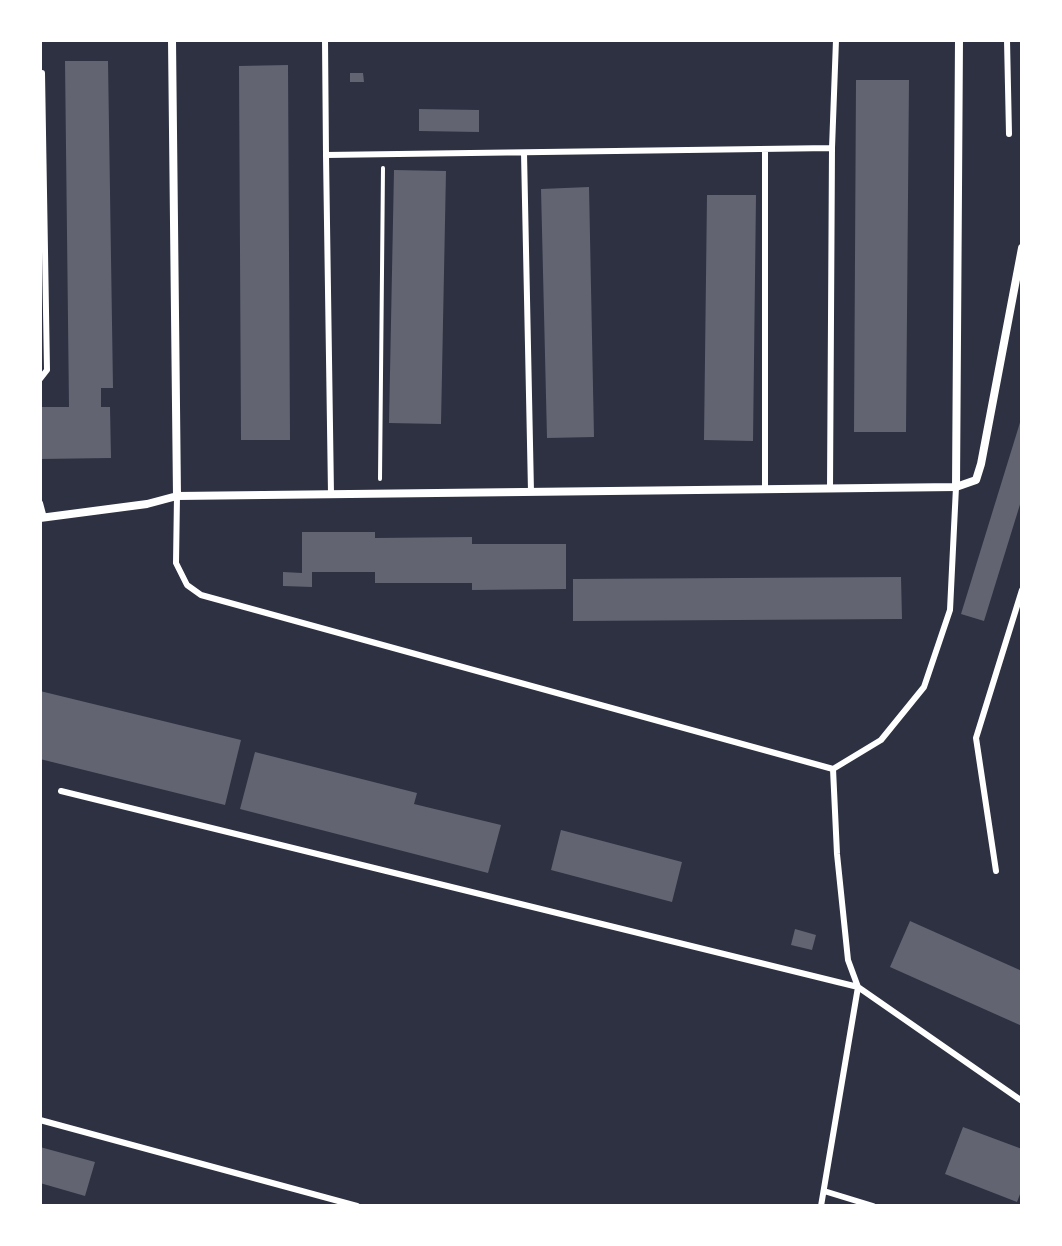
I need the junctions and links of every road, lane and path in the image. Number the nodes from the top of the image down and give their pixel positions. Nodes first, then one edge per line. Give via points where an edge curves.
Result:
1 (172, 40) edge
2 (325, 40) edge
3 (836, 40) edge
4 (959, 40) edge
5 (1007, 40) edge
6 (42, 73) dead end
7 (1009, 134) dead end
8 (832, 148) junction
9 (765, 149) junction
10 (524, 153) junction
11 (326, 155) junction
12 (383, 155) junction
13 (1022, 248) edge
14 (40, 379) edge
15 (956, 487) junction
16 (830, 488) junction
17 (765, 489) junction
18 (531, 492) junction
19 (331, 494) junction
20 (380, 494) junction
21 (177, 496) junction
22 (40, 503) edge
23 (42, 518) edge
24 (1022, 590) edge
25 (833, 769) junction
26 (61, 791) dead end
27 (996, 871) dead end
28 (858, 987) junction
29 (1022, 1101) edge
30 (40, 1120) edge
31 (824, 1191) junction
32 (357, 1206) edge
33 (821, 1206) edge
34 (873, 1206) edge

1 - 21 street
2 - 11 lane
3 - 8 lane
4 - 15 street
5 - 7 lane
6 - 14 lane via 47,370
8 - 9 lane
8 - 16 lane
9 - 10 lane
9 - 17 lane
10 - 12 lane
10 - 18 lane
11 - 12 lane
11 - 19 lane
12 - 20 path
13 - 15 street via 981,464 976,480
15 - 16 street
15 - 25 lane via 950,610 924,687 881,740
16 - 17 street
17 - 18 street
18 - 20 street
19 - 20 street
19 - 21 street
21 - 23 street
21 - 25 lane via 176,563 187,585 201,595
22 - 23 lane
24 - 27 lane via 976,738
25 - 28 lane via 848,960
26 - 28 lane
28 - 29 lane
28 - 31 lane
30 - 32 lane
31 - 33 lane
31 - 34 lane

